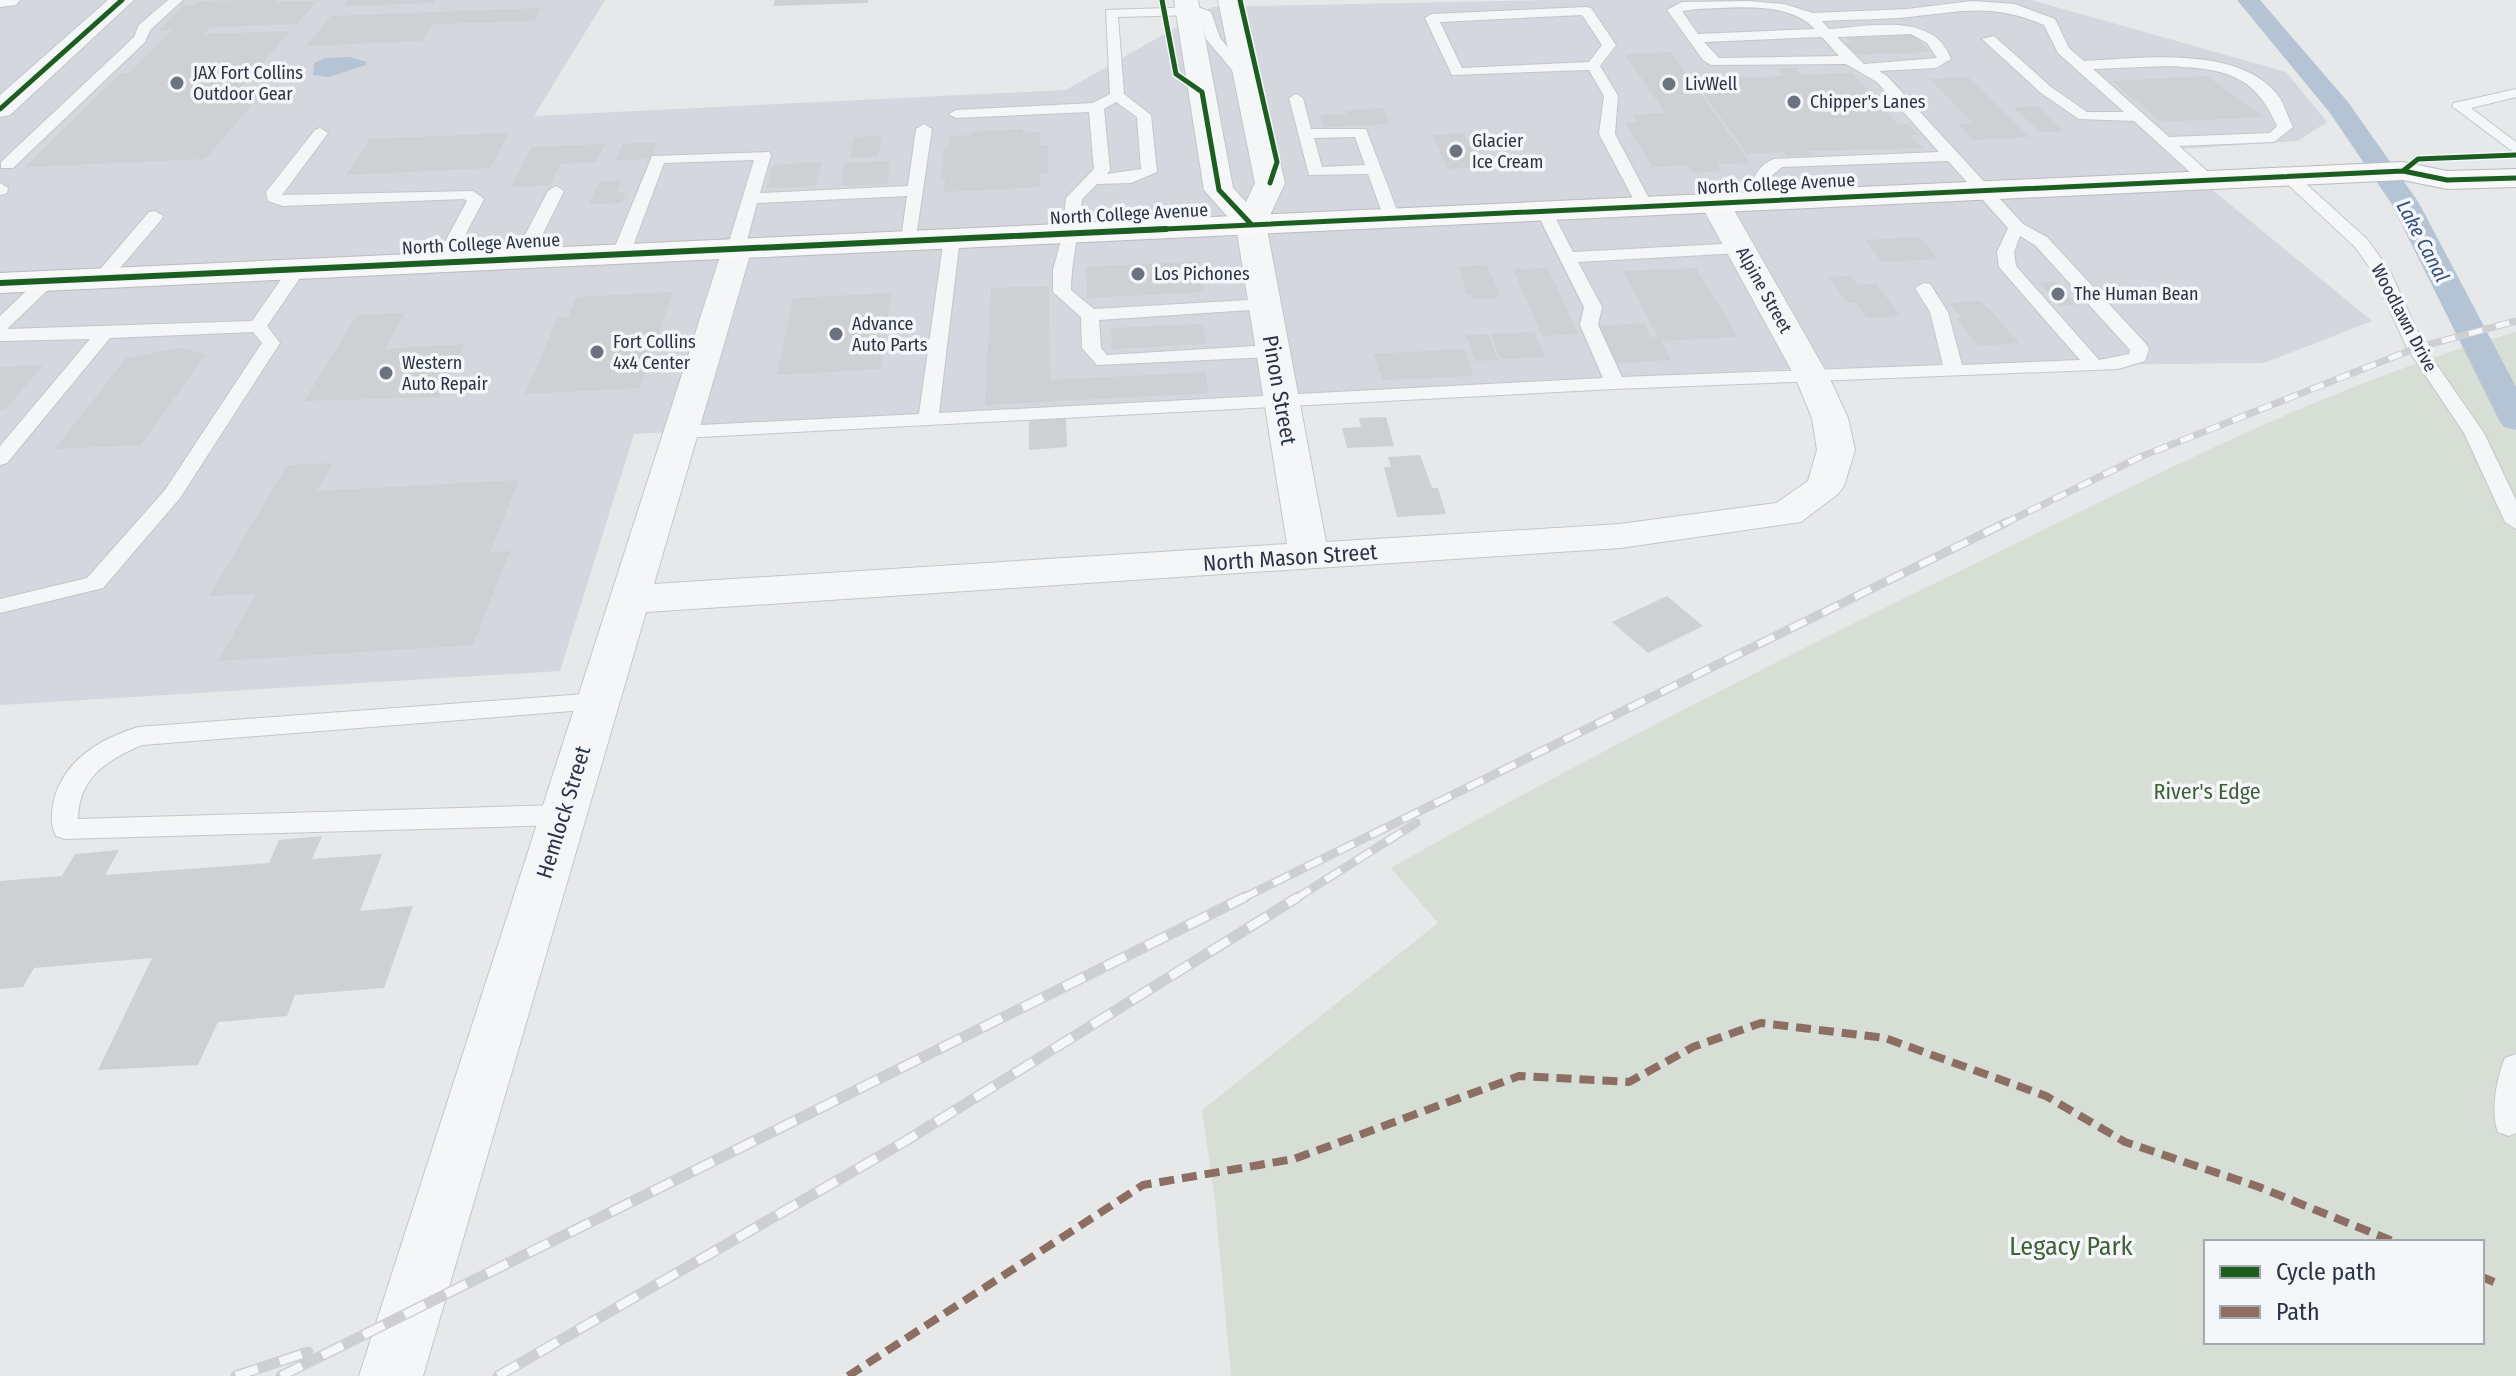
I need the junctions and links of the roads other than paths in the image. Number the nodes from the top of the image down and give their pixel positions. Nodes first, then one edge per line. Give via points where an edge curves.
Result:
1 (0, 0) edge
2 (8, 0) edge
3 (122, 0) edge
4 (176, 0) edge
5 (1230, 0) edge
6 (1187, 5) edge
7 (1811, 17) junction
8 (1826, 34) junction
9 (1694, 38) junction
10 (1989, 39) dead end
11 (1855, 64) junction
12 (1593, 66) junction
13 (2079, 66) junction
14 (1248, 80) junction
15 (2516, 93) edge
16 (1117, 96) junction
17 (1296, 98) dead end
18 (1096, 107) junction
19 (0, 109) edge
20 (956, 114) dead end
21 (2137, 117) junction
22 (924, 129) dead end
23 (320, 133) dead end
24 (1305, 134) junction
25 (2165, 142) junction
26 (2516, 152) edge
27 (1952, 156) junction
28 (2, 167) edge
29 (1372, 169) junction
30 (2403, 171) junction
31 (2288, 176) junction
32 (2516, 178) edge
33 (1095, 179) junction
34 (2208, 180) junction
35 (1983, 190) junction
36 (556, 191) dead end
37 (914, 191) junction
38 (751, 198) junction
39 (1761, 200) junction
40 (1715, 203) junction
41 (1645, 206) junction
42 (1544, 211) junction
43 (155, 216) dead end
44 (1392, 218) junction
45 (1251, 224) junction
46 (2017, 228) junction
47 (1071, 233) junction
48 (952, 238) junction
49 (909, 240) junction
50 (736, 248) junction
51 (1741, 248) junction
52 (621, 254) junction
53 (1569, 257) junction
54 (522, 258) junction
55 (443, 262) junction
56 (297, 269) junction
57 (102, 278) junction
58 (48, 280) junction
59 (0, 283) edge
60 (1924, 288) dead end
61 (1265, 304) junction
62 (1090, 315) junction
63 (0, 326) edge
64 (258, 326) junction
65 (105, 333) junction
66 (0, 335) edge
67 (1273, 351) junction
68 (2094, 365) junction
69 (1954, 372) junction
70 (1812, 377) junction
71 (1615, 383) junction
72 (1282, 401) junction
73 (928, 419) junction
74 (681, 432) junction
75 (0, 459) edge
76 (2516, 522) edge
77 (1309, 556) junction
78 (631, 599) junction
79 (0, 606) edge
80 (598, 701) junction
81 (561, 815) junction
82 (2516, 1067) edge
83 (2509, 1122) dead end
84 (391, 1376) edge

1 - 2 street
3 - 19 street
4 - 28 lane
5 - 14 street
6 - 14 lane via 1206,15 1213,39
6 - 16 lane via 1111,13
6 - 45 street via 1219,190
7 - 8 lane
7 - 9 lane via 1781,4 1677,7 1675,13
7 - 13 lane via 1951,6 2015,8 2050,22 2063,50
8 - 9 lane
8 - 11 lane
8 - 11 lane via 1912,30 1942,48 1944,59 1936,64
9 - 11 lane via 1708,57 1724,64
10 - 21 lane via 2084,116
11 - 27 lane via 1882,79
12 - 12 lane via 1609,45 1586,11 1432,18 1457,72
12 - 41 lane via 1611,96 1607,134
13 - 21 lane
13 - 25 lane via 2168,62 2236,70 2253,79 2282,114 2285,127 2274,137
14 - 45 street via 1270,183
15 - 26 lane via 2459,106
16 - 18 lane
16 - 33 lane via 1144,115 1149,172
17 - 24 lane
18 - 20 lane
18 - 33 lane via 1102,170
21 - 25 lane
22 - 37 lane
23 - 55 lane via 274,198 467,194 476,199
24 - 29 lane via 1361,132
24 - 29 lane via 1315,172
25 - 34 lane
26 - 30 highway, North College Avenue via 2418,159
27 - 35 lane
27 - 39 lane via 1780,162 1763,171
29 - 44 lane
30 - 31 highway, North College Avenue
30 - 32 highway, North College Avenue via 2447,180
31 - 34 highway, North College Avenue
31 - 76 lane, Woodlawn Drive via 2361,243 2381,271 2416,348 2474,433
33 - 47 lane via 1074,198
34 - 35 highway, North College Avenue
35 - 39 highway, North College Avenue
35 - 46 lane
36 - 54 lane
37 - 38 lane
37 - 49 lane
38 - 50 lane
38 - 52 lane via 763,155 658,159
39 - 40 highway, North College Avenue
40 - 41 highway, North College Avenue
40 - 51 street, Alpine Street
41 - 42 highway, North College Avenue
42 - 44 highway, North College Avenue
42 - 53 lane
43 - 57 lane
44 - 45 highway, North College Avenue
45 - 47 highway, North College Avenue
45 - 61 street, Pinon Street
46 - 68 lane via 2004,261
46 - 68 lane via 2041,241 2140,349 2133,360
47 - 48 highway, North College Avenue
47 - 62 lane via 1062,292
48 - 49 highway, North College Avenue
48 - 73 lane
49 - 50 highway, North College Avenue
50 - 52 highway, North College Avenue
50 - 74 street, Hemlock Street
51 - 53 lane
51 - 70 street, Alpine Street
52 - 54 highway, North College Avenue
53 - 71 lane via 1593,307 1589,325
54 - 55 highway, North College Avenue
55 - 56 highway, North College Avenue
56 - 57 highway, North College Avenue
56 - 64 lane
57 - 58 highway, North College Avenue
58 - 59 highway, North College Avenue
58 - 63 lane
60 - 69 lane via 1939,312
61 - 62 lane
61 - 67 street, Pinon Street
62 - 67 lane via 1091,350 1104,361
64 - 65 lane
64 - 79 lane via 271,343 173,494 95,583
65 - 66 lane
65 - 75 lane
67 - 72 street, Pinon Street
68 - 69 lane
69 - 70 lane
70 - 71 lane
70 - 77 street, North Mason Street via 1830,418 1836,450 1825,486 1787,514 1620,536
71 - 72 lane
72 - 73 lane
72 - 77 street, Pinon Street
73 - 74 lane
74 - 78 street, Hemlock Street
77 - 78 street, North Mason Street
78 - 80 street, Hemlock Street
80 - 81 street, Hemlock Street
80 - 81 lane via 138,736 102,751 74,779 63,804 65,829
81 - 84 street, Hemlock Street
82 - 83 lane

